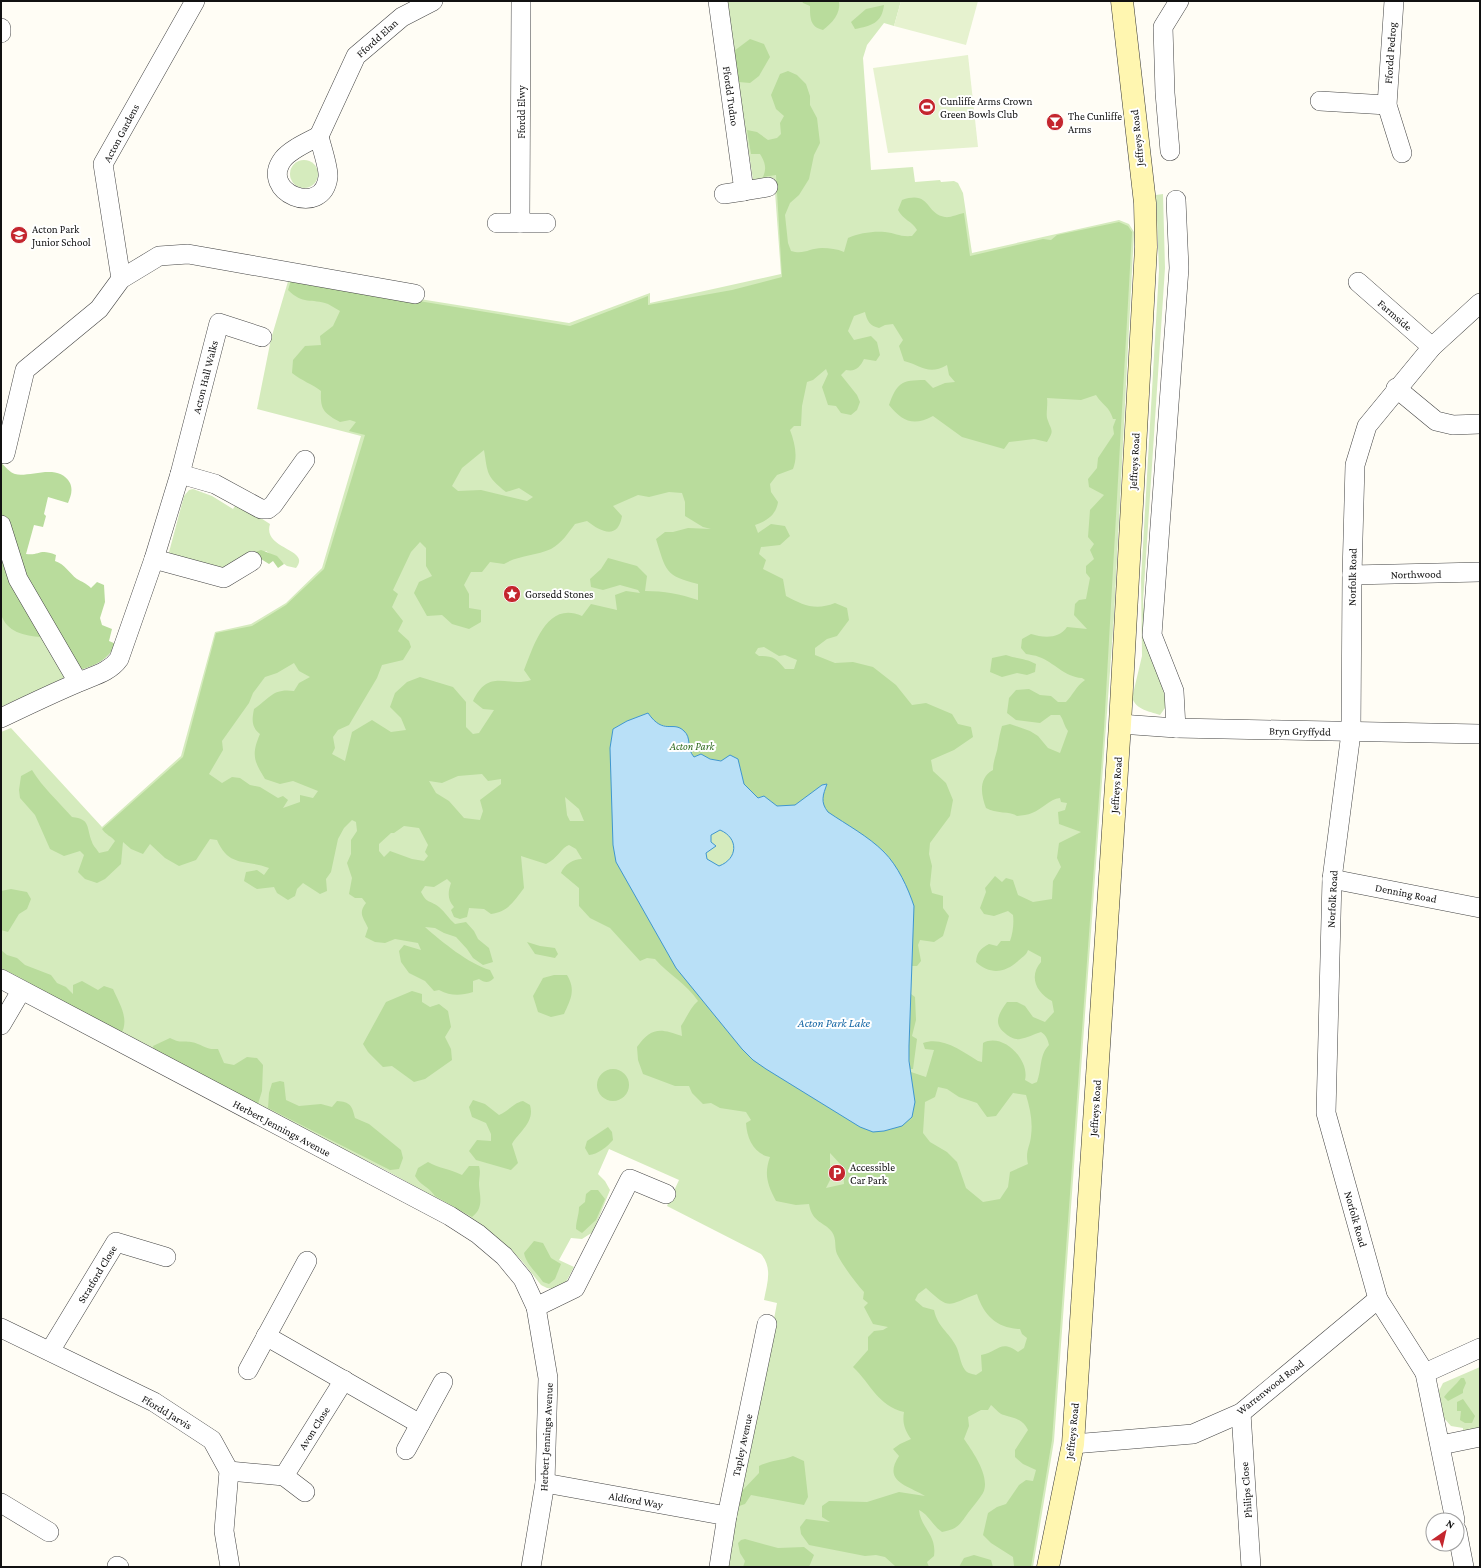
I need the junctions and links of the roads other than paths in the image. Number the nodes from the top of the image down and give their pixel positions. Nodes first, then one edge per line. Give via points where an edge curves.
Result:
1 (195, 1) edge
2 (433, 1) edge
3 (521, 1) edge
4 (718, 1) edge
5 (1122, 1) edge
6 (1179, 1) edge
7 (1394, 1) edge
8 (1, 28) edge
9 (1, 33) edge
10 (1320, 101) dead end
11 (1387, 105) junction
12 (319, 136) junction
13 (295, 151) junction
14 (1170, 151) dead end
15 (1402, 153) dead end
16 (324, 161) junction
17 (768, 188) dead end
18 (744, 191) junction
19 (724, 194) dead end
20 (1176, 200) dead end
21 (497, 223) dead end
22 (520, 223) junction
23 (546, 223) dead end
24 (121, 279) junction
25 (1358, 282) dead end
26 (415, 294) dead end
27 (1480, 303) edge
28 (262, 337) dead end
29 (1432, 347) junction
30 (1396, 388) junction
31 (1480, 424) edge
32 (5, 454) dead end
33 (305, 460) dead end
34 (180, 474) junction
35 (1, 525) edge
36 (154, 559) junction
37 (252, 561) dead end
38 (1480, 572) edge
39 (1352, 575) junction
40 (78, 682) junction
41 (1, 718) edge
42 (1120, 724) junction
43 (1176, 728) junction
44 (1351, 732) junction
45 (1480, 734) edge
46 (1332, 879) junction
47 (1480, 908) edge
48 (1, 979) edge
49 (21, 991) junction
50 (1, 1025) edge
51 (666, 1194) dead end
52 (166, 1257) dead end
53 (307, 1261) dead end
54 (1378, 1299) junction
55 (536, 1307) junction
56 (767, 1324) dead end
57 (1, 1328) edge
58 (266, 1336) junction
59 (1480, 1348) edge
60 (50, 1351) junction
61 (248, 1370) dead end
62 (1425, 1373) junction
63 (344, 1380) junction
64 (443, 1382) dead end
65 (1241, 1413) junction
66 (420, 1424) junction
67 (1480, 1437) edge
68 (1073, 1444) junction
69 (1441, 1445) junction
70 (406, 1450) dead end
71 (229, 1470) junction
72 (284, 1476) junction
73 (545, 1483) junction
74 (305, 1492) dead end
75 (1, 1503) edge
76 (1454, 1512) edge
77 (727, 1516) junction
78 (49, 1532) dead end
79 (1461, 1552) edge
80 (230, 1567) edge
81 (531, 1567) edge
82 (719, 1567) edge
83 (1048, 1567) edge
84 (1251, 1567) edge
85 (1464, 1567) edge

1 - 24 street, Acton Gardens via 103,164
2 - 12 street, Ffordd Elan via 402,17 356,56
3 - 22 street, Ffordd Elwy
4 - 18 street, Ffordd Tudno
5 - 42 street, Jeffreys Road via 1145,203 1146,247
6 - 14 street via 1163,27
7 - 11 street, Ffordd Pedrog
8 - 9 street
10 - 11 street
11 - 15 street, Ffordd Pedrog
12 - 13 street
12 - 16 street
13 - 16 street via 312,150
13 - 16 street via 283,159 279,180 288,194 296,198 309,199 322,191 328,176 328,168
17 - 18 street
18 - 19 street
20 - 43 street via 1179,268 1152,635 1174,691
21 - 22 street
22 - 23 street
24 - 26 street via 159,256 188,254
24 - 32 street via 99,309 25,370
25 - 29 street, Farmside
27 - 29 street, Norfolk Road
28 - 34 street, Acton Hall Walks via 219,323
29 - 30 street, Norfolk Road
30 - 31 street via 1436,421 1453,425
30 - 39 street, Norfolk Road via 1367,426 1355,465
33 - 34 street via 268,509 261,509 216,484
34 - 36 street, Acton Hall Walks
35 - 40 street via 18,579
36 - 37 street via 224,578
36 - 40 street, Acton Hall Walks via 119,659 102,673
38 - 39 street, Northwood
39 - 44 street, Norfolk Road
40 - 41 street, Acton Hall Walks
42 - 43 street, Bryn Gryffydd
42 - 68 street, Jeffreys Road
43 - 44 street, Bryn Gryffydd
44 - 45 street, Bryn Gryffydd
44 - 46 street, Norfolk Road
46 - 47 street, Denning Road
46 - 54 street, Norfolk Road via 1326,1113
48 - 49 street, Herbert Jennings Avenue
49 - 50 street
49 - 55 street, Herbert Jennings Avenue via 450,1216 478,1234 504,1256 523,1279
51 - 55 street via 630,1179 575,1288
52 - 60 street, Stratford Close via 116,1242
53 - 58 street
54 - 62 street, Norfolk Road
54 - 65 street, Warrenwood Road
55 - 73 street, Herbert Jennings Avenue via 548,1378
56 - 77 street, Tapley Avenue
57 - 60 street, Ffordd Jarvis
58 - 61 street
58 - 63 street
59 - 62 street
60 - 71 street, Ffordd Jarvis via 154,1402 212,1440
62 - 69 street, Norfolk Road
63 - 66 street
63 - 72 street, Avon Close
64 - 66 street
65 - 68 street, Warrenwood Road via 1193,1434
65 - 84 street, Philips Close
66 - 70 street
67 - 69 street
68 - 83 street, Jeffreys Road
69 - 76 street, Norfolk Road
71 - 72 street
71 - 80 street via 224,1532
72 - 74 street
73 - 77 street, Aldford Way
73 - 81 street, Herbert Jennings Avenue
75 - 78 street
77 - 82 street, Tapley Avenue
79 - 85 street

